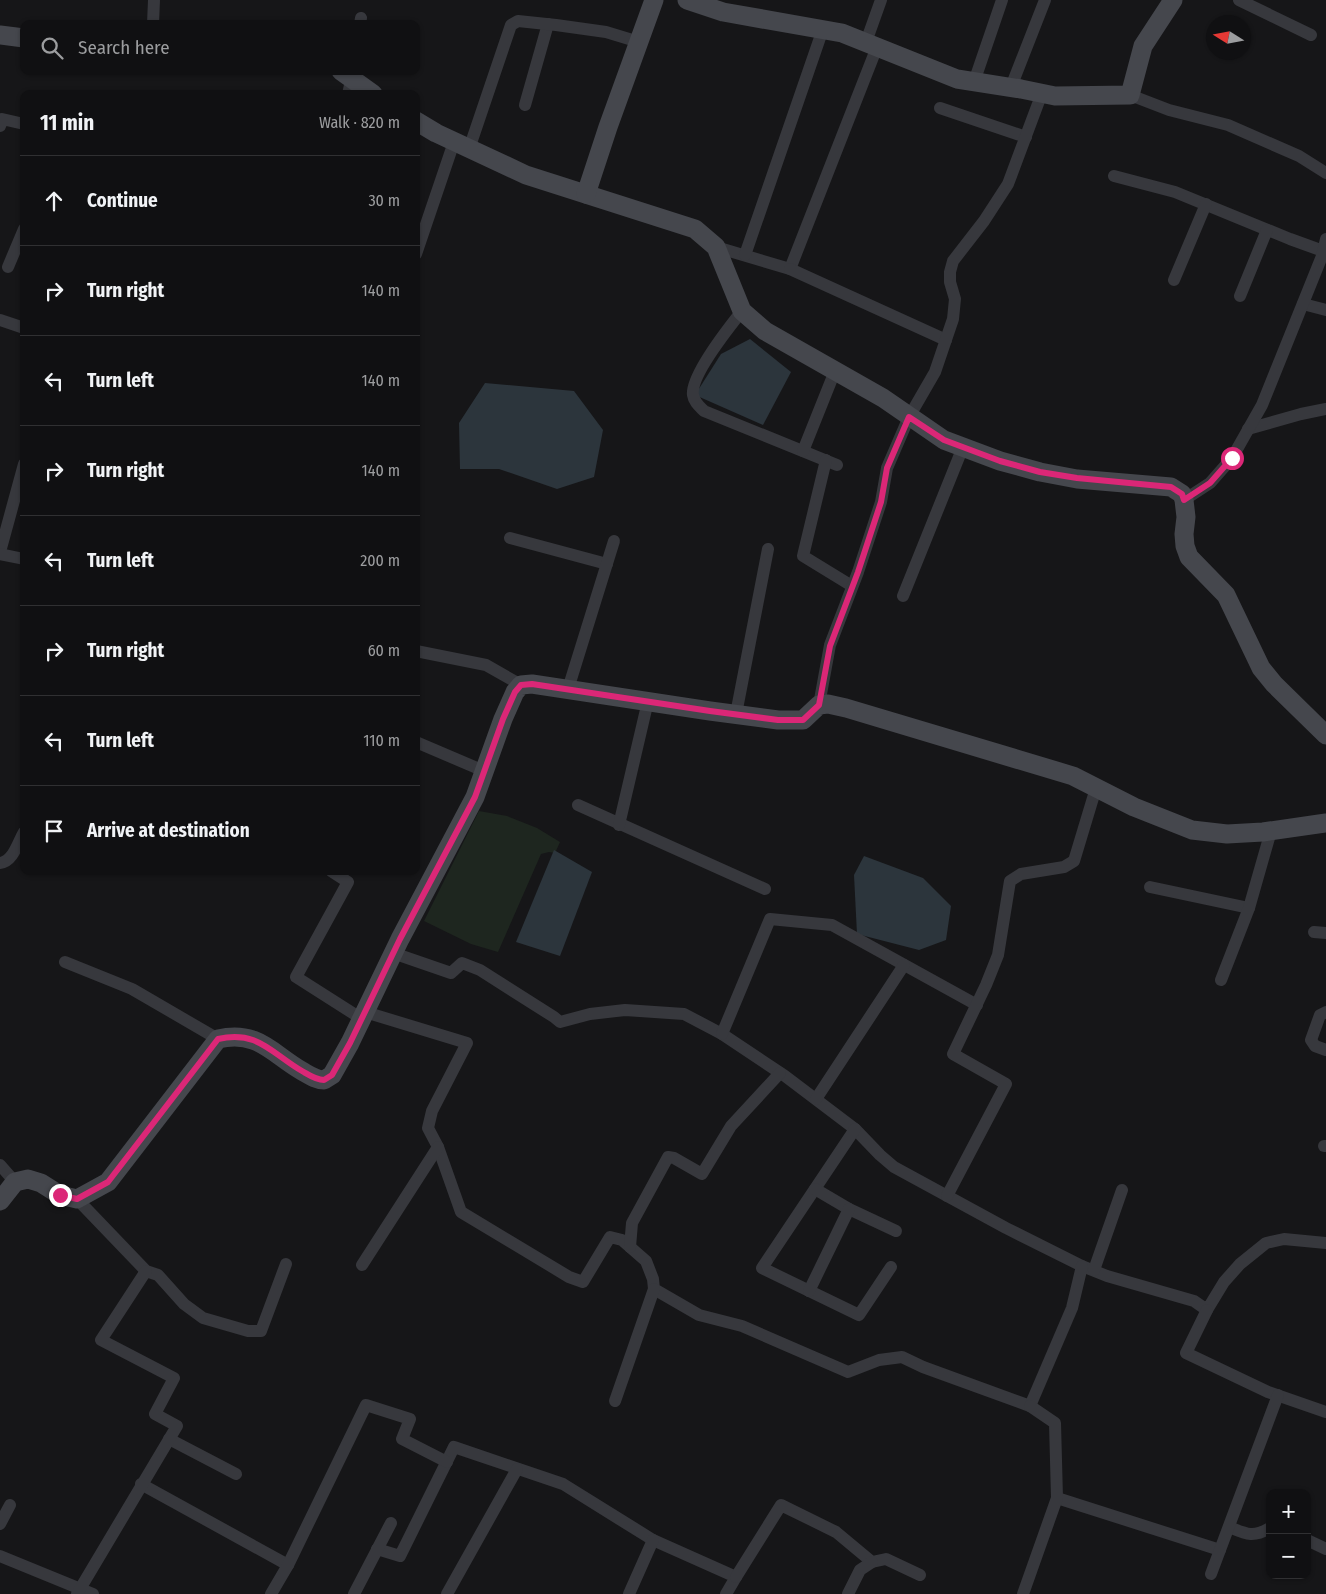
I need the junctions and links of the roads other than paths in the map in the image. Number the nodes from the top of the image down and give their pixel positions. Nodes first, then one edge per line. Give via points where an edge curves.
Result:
1 (154, 0) edge
2 (654, 0) edge
3 (687, 0) edge
4 (881, 0) edge
5 (1002, 0) edge
6 (1045, 0) edge
7 (1172, 0) edge
8 (1239, 0) edge
9 (152, 20) edge
10 (548, 24) junction
11 (823, 29) junction
12 (1311, 34) dead end
13 (0, 35) edge
14 (20, 38) edge
15 (639, 42) junction
16 (871, 44) junction
17 (348, 79) edge
18 (974, 82) junction
19 (1011, 87) junction
20 (366, 90) edge
21 (1042, 93) junction
22 (1130, 95) junction
23 (525, 105) dead end
24 (940, 108) dead end
25 (20, 123) edge
26 (420, 123) edge
27 (0, 126) edge
28 (1026, 137) junction
29 (462, 145) junction
30 (1326, 173) edge
31 (1114, 176) dead end
32 (586, 194) junction
33 (1206, 204) junction
34 (1267, 230) junction
35 (20, 238) edge
36 (420, 245) edge
37 (1324, 245) edge
38 (716, 248) junction
39 (745, 255) junction
40 (8, 267) dead end
41 (790, 269) junction
42 (1174, 280) dead end
43 (1240, 296) dead end
44 (1303, 304) junction
45 (1326, 310) edge
46 (742, 311) junction
47 (0, 320) edge
48 (20, 327) edge
49 (946, 340) junction
50 (835, 371) junction
51 (1326, 409) edge
52 (909, 417) junction
53 (1248, 429) junction
54 (963, 447) junction
55 (803, 451) junction
56 (20, 479) edge
57 (1184, 500) junction
58 (510, 538) dead end
59 (614, 541) dead end
60 (768, 549) dead end
61 (0, 553) edge
62 (20, 559) edge
63 (607, 564) junction
64 (852, 586) junction
65 (903, 596) dead end
66 (420, 652) edge
67 (521, 685) junction
68 (568, 689) junction
69 (648, 701) junction
70 (819, 705) junction
71 (736, 714) junction
72 (1326, 735) edge
73 (420, 744) edge
74 (484, 771) junction
75 (1096, 788) junction
76 (578, 805) dead end
77 (1326, 823) edge
78 (619, 824) junction
79 (1271, 831) junction
80 (20, 839) edge
81 (0, 863) edge
82 (337, 875) edge
83 (1150, 887) dead end
84 (765, 889) dead end
85 (1249, 908) junction
86 (393, 953) junction
87 (64, 962) dead end
88 (904, 965) junction
89 (1221, 980) dead end
90 (977, 1005) junction
91 (1326, 1012) edge
92 (363, 1016) junction
93 (722, 1034) junction
94 (218, 1039) junction
95 (1326, 1050) edge
96 (780, 1072) junction
97 (816, 1099) junction
98 (855, 1128) junction
99 (438, 1146) junction
100 (0, 1165) edge
101 (15, 1182) junction
102 (815, 1189) junction
103 (1122, 1190) dead end
104 (947, 1196) junction
105 (77, 1199) junction
106 (0, 1201) edge
107 (849, 1209) junction
108 (896, 1231) dead end
109 (1326, 1243) edge
110 (630, 1247) junction
111 (286, 1264) dead end
112 (362, 1265) dead end
113 (892, 1267) dead end
114 (1088, 1268) junction
115 (146, 1271) junction
116 (654, 1289) junction
117 (809, 1290) junction
118 (1207, 1310) junction
119 (1278, 1395) junction
120 (615, 1401) dead end
121 (1030, 1406) junction
122 (1326, 1412) edge
123 (169, 1439) junction
124 (447, 1462) junction
125 (518, 1469) junction
126 (236, 1474) dead end
127 (142, 1484) junction
128 (1056, 1498) junction
129 (10, 1504) dead end
130 (391, 1523) dead end
131 (0, 1524) edge
132 (1229, 1527) junction
133 (1266, 1531) edge
134 (653, 1540) junction
135 (1311, 1542) edge
136 (377, 1549) junction
137 (1326, 1549) edge
138 (1220, 1550) junction
139 (0, 1556) edge
140 (872, 1562) junction
141 (288, 1565) junction
142 (1211, 1574) dead end
143 (920, 1575) dead end
144 (736, 1577) junction
145 (78, 1591) edge
146 (93, 1594) edge
147 (271, 1594) edge
148 (354, 1594) edge
149 (447, 1594) edge
150 (628, 1594) edge
151 (726, 1594) edge
152 (848, 1594) edge
153 (1023, 1594) edge

1 - 9 street
2 - 15 street
3 - 11 street via 723,12
4 - 16 street
5 - 18 street
6 - 19 street
7 - 22 street via 1143,46
8 - 12 street
10 - 15 street via 606,32
10 - 23 street
10 - 29 street via 518,22 511,25
11 - 16 street
11 - 39 street
13 - 14 street
15 - 32 street
16 - 18 street via 957,79
16 - 41 street
17 - 20 street
18 - 19 street
19 - 21 street
21 - 22 street via 1055,96
21 - 28 street
22 - 30 street via 1170,110 1228,125 1299,156
24 - 28 street
25 - 27 street via 2,119
26 - 29 street
28 - 49 street via 1008,184 953,261 950,282 955,299
29 - 32 street via 526,175
29 - 36 street
31 - 33 street
32 - 38 street via 695,229
33 - 34 street
33 - 42 street
34 - 37 street
34 - 43 street
35 - 40 street
37 - 44 street
38 - 39 street
38 - 46 street
39 - 41 street
41 - 49 street
44 - 45 street
44 - 53 street via 1262,405
46 - 50 street via 765,331
46 - 55 street via 713,348 693,386 696,404 704,411
47 - 48 street
49 - 52 street via 935,372
50 - 52 street
50 - 55 street
51 - 53 street
52 - 54 street via 944,440
52 - 64 street via 887,468 881,502
53 - 57 street via 1232,458 1210,483
54 - 57 street via 1040,472 1171,487 1182,494
54 - 65 street
55 - 64 street via 831,462 803,556
56 - 61 street
57 - 72 street via 1184,534 1189,557 1226,595 1261,668
58 - 63 street
59 - 63 street
60 - 71 street
61 - 62 street
63 - 68 street
64 - 70 street via 830,646
66 - 67 street via 486,665
67 - 68 street
67 - 74 street via 511,701
68 - 69 street
69 - 71 street
69 - 78 street
70 - 71 street via 803,720
70 - 75 street via 846,708 1065,773
73 - 74 street
74 - 86 street via 475,797
75 - 79 street via 1192,830 1226,834
75 - 90 street via 1074,861 1064,867 1021,874 1010,881 998,956
76 - 78 street
77 - 79 street
78 - 84 street
79 - 85 street
80 - 81 street via 9,859
82 - 92 street via 348,882 296,977
83 - 85 street
85 - 89 street
86 - 92 street
86 - 93 street via 451,973 462,963 480,970 560,1022 625,1010 684,1014
87 - 94 street via 132,989
88 - 90 street
88 - 93 street via 832,925 770,919
88 - 97 street
90 - 104 street via 953,1054 1006,1084
91 - 95 street via 1320,1015 1311,1040 1315,1046
92 - 94 street via 332,1075 324,1080 312,1077 248,1037 232,1035
92 - 99 street via 467,1042 432,1111 428,1128
93 - 96 street
94 - 105 street via 108,1182
96 - 97 street
96 - 110 street via 731,1126 702,1174 668,1157 632,1223
97 - 98 street
98 - 102 street
98 - 104 street via 894,1167
99 - 110 street via 462,1212 569,1277 583,1282 610,1237 622,1240
99 - 112 street
100 - 101 street
101 - 105 street via 28,1179 42,1183 60,1195
101 - 106 street
102 - 107 street
102 - 117 street via 762,1268
103 - 114 street
104 - 114 street
105 - 115 street
107 - 108 street
107 - 117 street
109 - 118 street via 1284,1240 1266,1243 1224,1282
110 - 116 street via 646,1261
111 - 115 street via 261,1330 248,1330 203,1318 184,1304 158,1275
113 - 117 street via 859,1315
114 - 118 street via 1194,1301
114 - 121 street
115 - 123 street via 101,1340 174,1378 154,1414 177,1426
116 - 120 street
116 - 121 street via 700,1315 742,1326 848,1372 879,1360 902,1357
118 - 119 street via 1186,1353
119 - 122 street
119 - 132 street
121 - 128 street via 1055,1423
123 - 126 street
123 - 127 street
124 - 125 street via 454,1447
124 - 136 street via 400,1556
124 - 141 street via 402,1439 410,1419 366,1405
125 - 134 street via 563,1484
125 - 149 street
127 - 141 street
127 - 145 street
128 - 138 street
128 - 153 street
129 - 131 street
130 - 136 street
132 - 133 street via 1253,1535
132 - 138 street
134 - 144 street
134 - 150 street
135 - 137 street
136 - 148 street
138 - 142 street
139 - 145 street
140 - 143 street via 886,1559
140 - 144 street via 836,1532 781,1505
140 - 152 street via 860,1570
141 - 147 street
144 - 151 street
145 - 146 street

